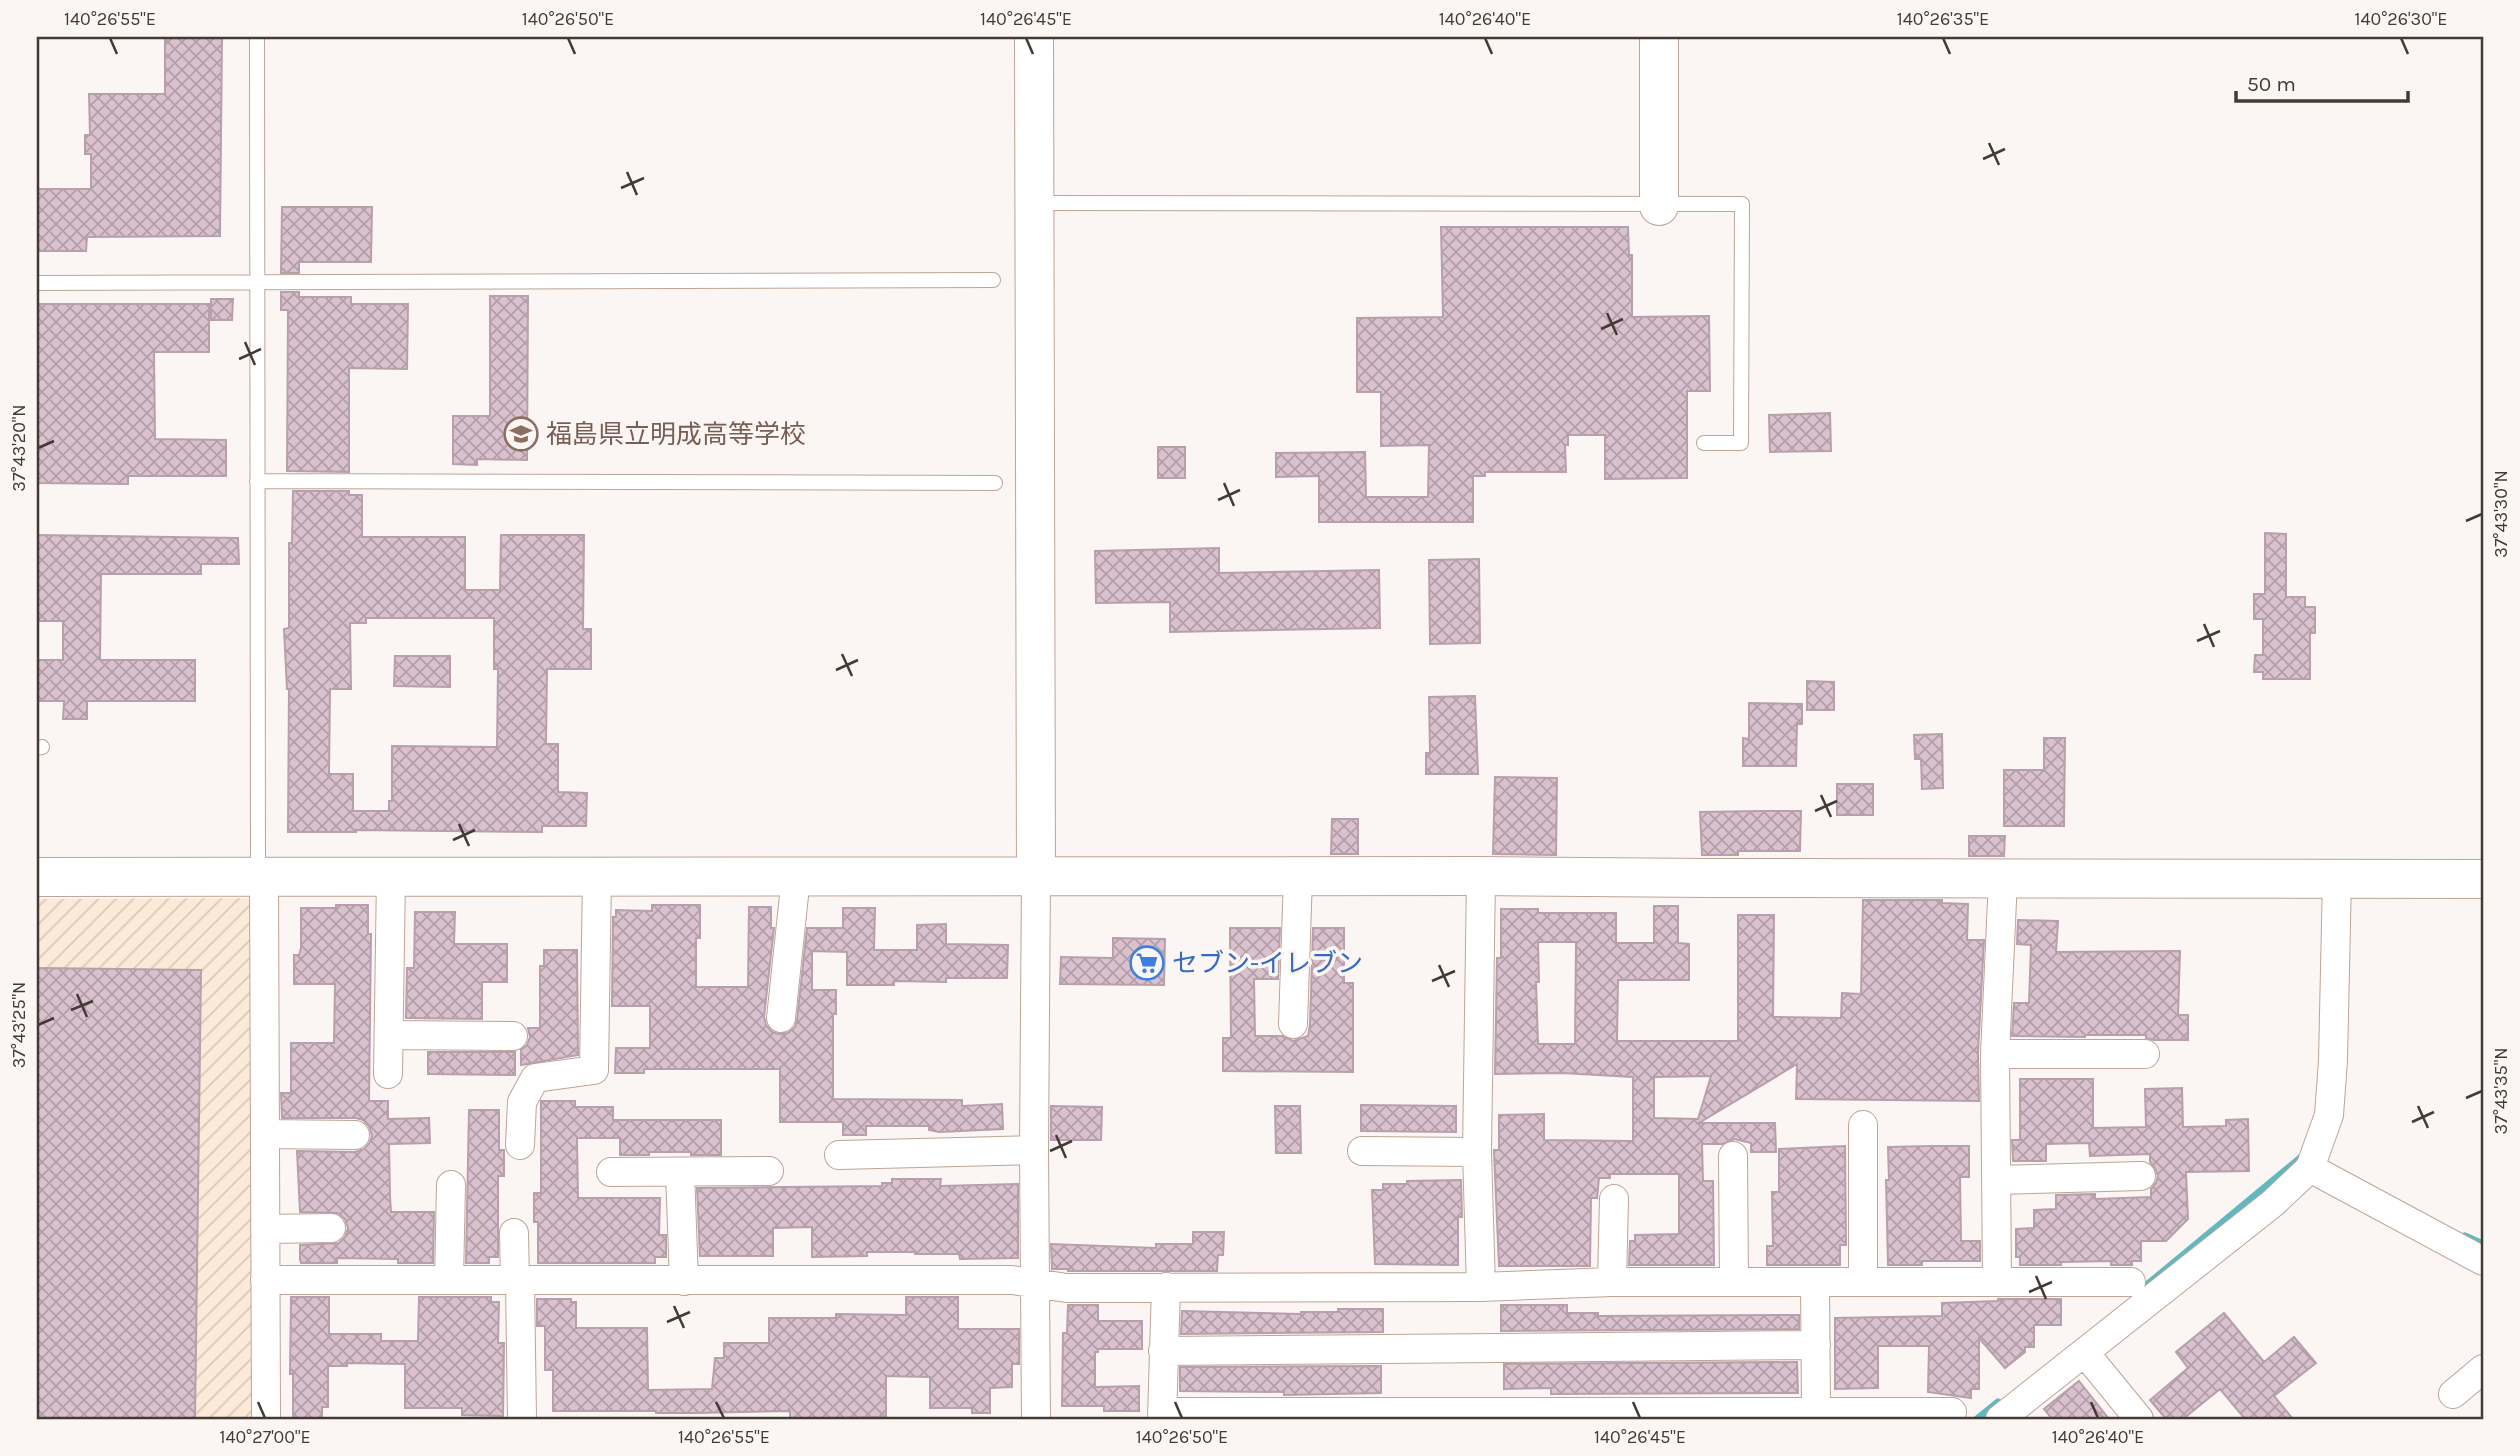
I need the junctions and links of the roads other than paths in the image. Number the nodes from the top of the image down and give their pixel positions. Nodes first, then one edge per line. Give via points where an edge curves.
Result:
1 (257, 37) edge
2 (1034, 37) edge
3 (1659, 37) edge
4 (1034, 203) junction
5 (1659, 206) junction
6 (993, 281) dead end
7 (37, 283) edge
8 (257, 284) junction
9 (1704, 443) dead end
10 (257, 481) junction
11 (995, 483) dead end
12 (597, 876) junction
13 (1481, 876) junction
14 (37, 877) edge
15 (391, 877) junction
16 (796, 877) junction
17 (1036, 877) junction
18 (1298, 877) junction
19 (264, 878) junction
20 (2337, 878) junction
21 (2003, 879) junction
22 (2483, 879) edge
23 (781, 1018) dead end
24 (1293, 1024) dead end
25 (390, 1035) junction
26 (513, 1036) dead end
27 (1995, 1054) junction
28 (2145, 1054) dead end
29 (387, 1074) dead end
30 (1863, 1125) dead end
31 (264, 1134) junction
32 (355, 1135) dead end
33 (520, 1145) dead end
34 (1034, 1150) junction
35 (1362, 1151) dead end
36 (1477, 1152) junction
37 (839, 1155) dead end
38 (1733, 1156) dead end
39 (2310, 1168) junction
40 (769, 1171) dead end
41 (611, 1172) dead end
42 (680, 1172) junction
43 (2141, 1176) dead end
44 (1996, 1180) junction
45 (451, 1185) dead end
46 (1614, 1199) dead end
47 (331, 1228) dead end
48 (265, 1229) junction
49 (514, 1233) dead end
50 (2483, 1261) edge
51 (265, 1280) junction
52 (449, 1280) junction
53 (517, 1281) junction
54 (684, 1281) junction
55 (1036, 1282) junction
56 (1612, 1282) junction
57 (1734, 1282) junction
58 (1815, 1282) junction
59 (1863, 1282) junction
60 (1997, 1282) junction
61 (2131, 1282) dead end
62 (1166, 1287) junction
63 (1481, 1287) junction
64 (1816, 1345) junction
65 (1163, 1351) junction
66 (2085, 1353) junction
67 (2483, 1370) edge
68 (2453, 1394) dead end
69 (1816, 1412) junction
70 (1952, 1412) dead end
71 (1711, 1415) edge
72 (1162, 1416) edge
73 (266, 1419) edge
74 (522, 1419) edge
75 (1036, 1419) edge
76 (2000, 1419) edge
77 (2139, 1419) edge

1 - 8 lane
2 - 4 street
3 - 5 street
4 - 5 lane
4 - 17 street
5 - 9 lane via 1742,204 1741,443
6 - 8 lane
7 - 8 lane
8 - 10 lane
10 - 11 lane
10 - 19 lane via 258,859
12 - 15 street
12 - 16 street
12 - 33 street via 594,1070 535,1078 522,1102
13 - 18 street
13 - 21 street
13 - 36 street
14 - 19 street
15 - 19 street
15 - 25 street
16 - 17 street
16 - 23 street
17 - 18 street
17 - 34 street
18 - 24 street
19 - 31 street
20 - 21 street
20 - 22 street
20 - 39 street via 2329,1115
21 - 27 street
25 - 26 street
25 - 29 street
27 - 28 street
27 - 44 street
30 - 59 street
31 - 32 street
31 - 48 street
34 - 37 street
34 - 55 street
35 - 36 street
36 - 63 street
38 - 57 street
39 - 50 street
39 - 66 street via 2273,1203
40 - 42 street
41 - 42 street
42 - 54 street
43 - 44 street
44 - 60 street
45 - 52 street
46 - 56 street
47 - 48 street
48 - 51 street
49 - 53 street
51 - 52 street
51 - 73 street
52 - 53 street
53 - 54 street
53 - 74 street
54 - 55 street
55 - 62 street via 1067,1288
55 - 75 street
56 - 57 street
56 - 63 street
57 - 58 street
58 - 59 street
58 - 64 street
59 - 60 street
60 - 61 street
62 - 63 street
62 - 65 street
64 - 65 street
64 - 69 street
65 - 72 street
66 - 76 street
66 - 77 street
67 - 68 street
69 - 70 street
69 - 71 street
71 - 72 street

